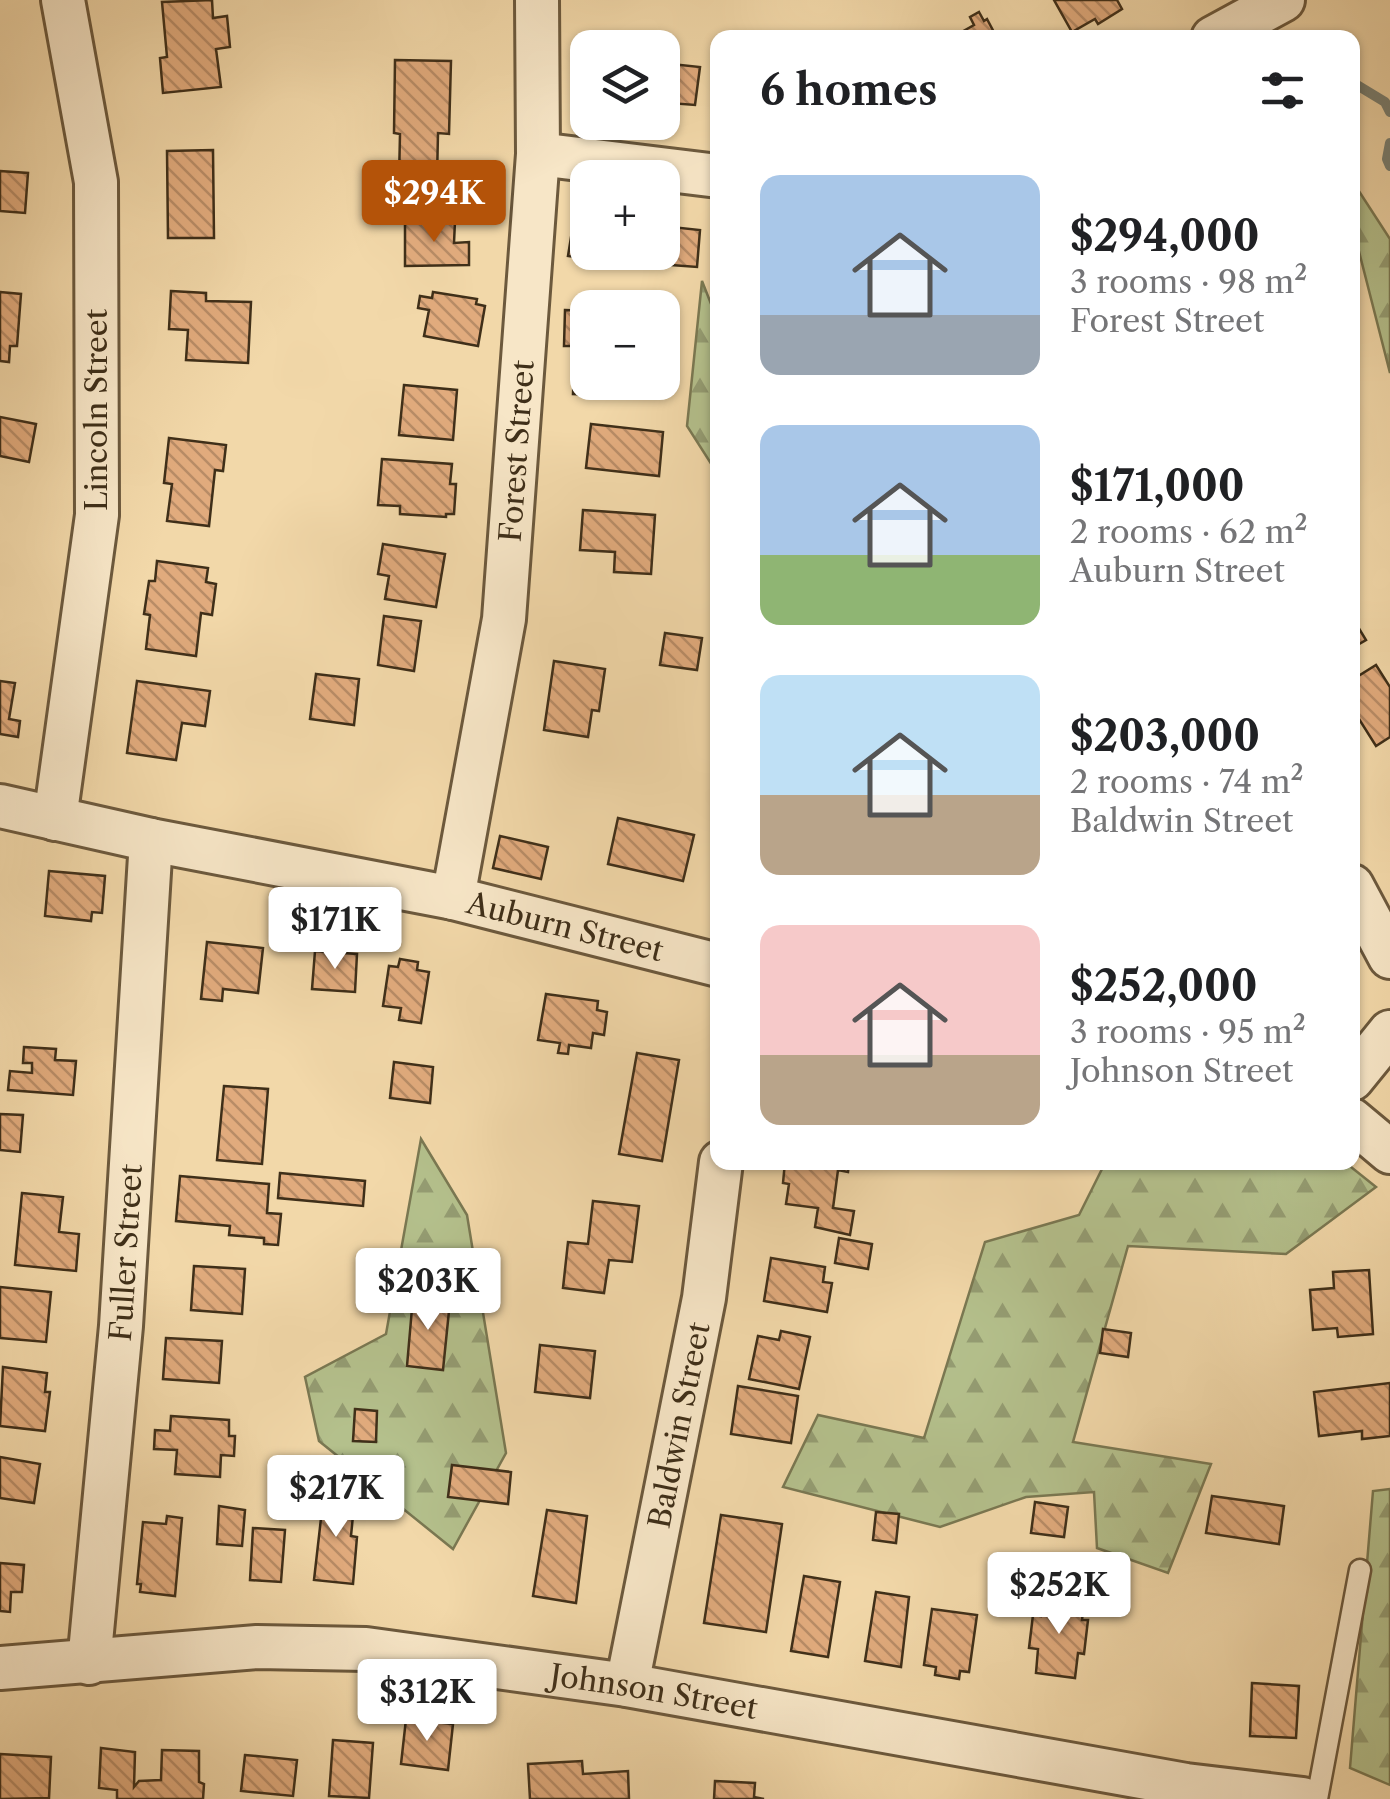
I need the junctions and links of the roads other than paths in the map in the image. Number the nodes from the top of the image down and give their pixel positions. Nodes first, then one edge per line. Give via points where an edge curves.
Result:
1 (63, 0) edge
2 (537, 0) edge
3 (1284, 0) edge
4 (1228, 30) edge
5 (538, 154) junction
6 (710, 175) edge
7 (0, 806) edge
8 (55, 819) junction
9 (151, 840) junction
10 (453, 898) junction
11 (1360, 901) edge
12 (1390, 957) edge
13 (710, 963) edge
14 (1390, 1032) edge
15 (1360, 1069) edge
16 (1360, 1127) edge
17 (1390, 1152) edge
18 (721, 1170) edge
19 (1360, 1570) dead end
20 (89, 1663) junction
21 (0, 1668) edge
22 (627, 1686) junction
23 (1303, 1799) edge
24 (1317, 1799) edge

1 - 8 street, Lincoln Street via 96,182 97,515
2 - 5 street, Forest Street
3 - 4 street
5 - 6 street
5 - 10 street, Forest Street via 504,618
7 - 8 street, Auburn Street
8 - 9 street, Auburn Street
9 - 10 street, Auburn Street
9 - 20 street, Fuller Street via 121,1326
10 - 13 street, Auburn Street
11 - 12 street
14 - 15 street
16 - 17 street
18 - 22 street, Baldwin Street via 704,1298
19 - 24 lane
20 - 21 street, Johnson Street
20 - 22 street, Johnson Street via 257,1647 366,1649
22 - 23 street, Johnson Street via 1186,1785

